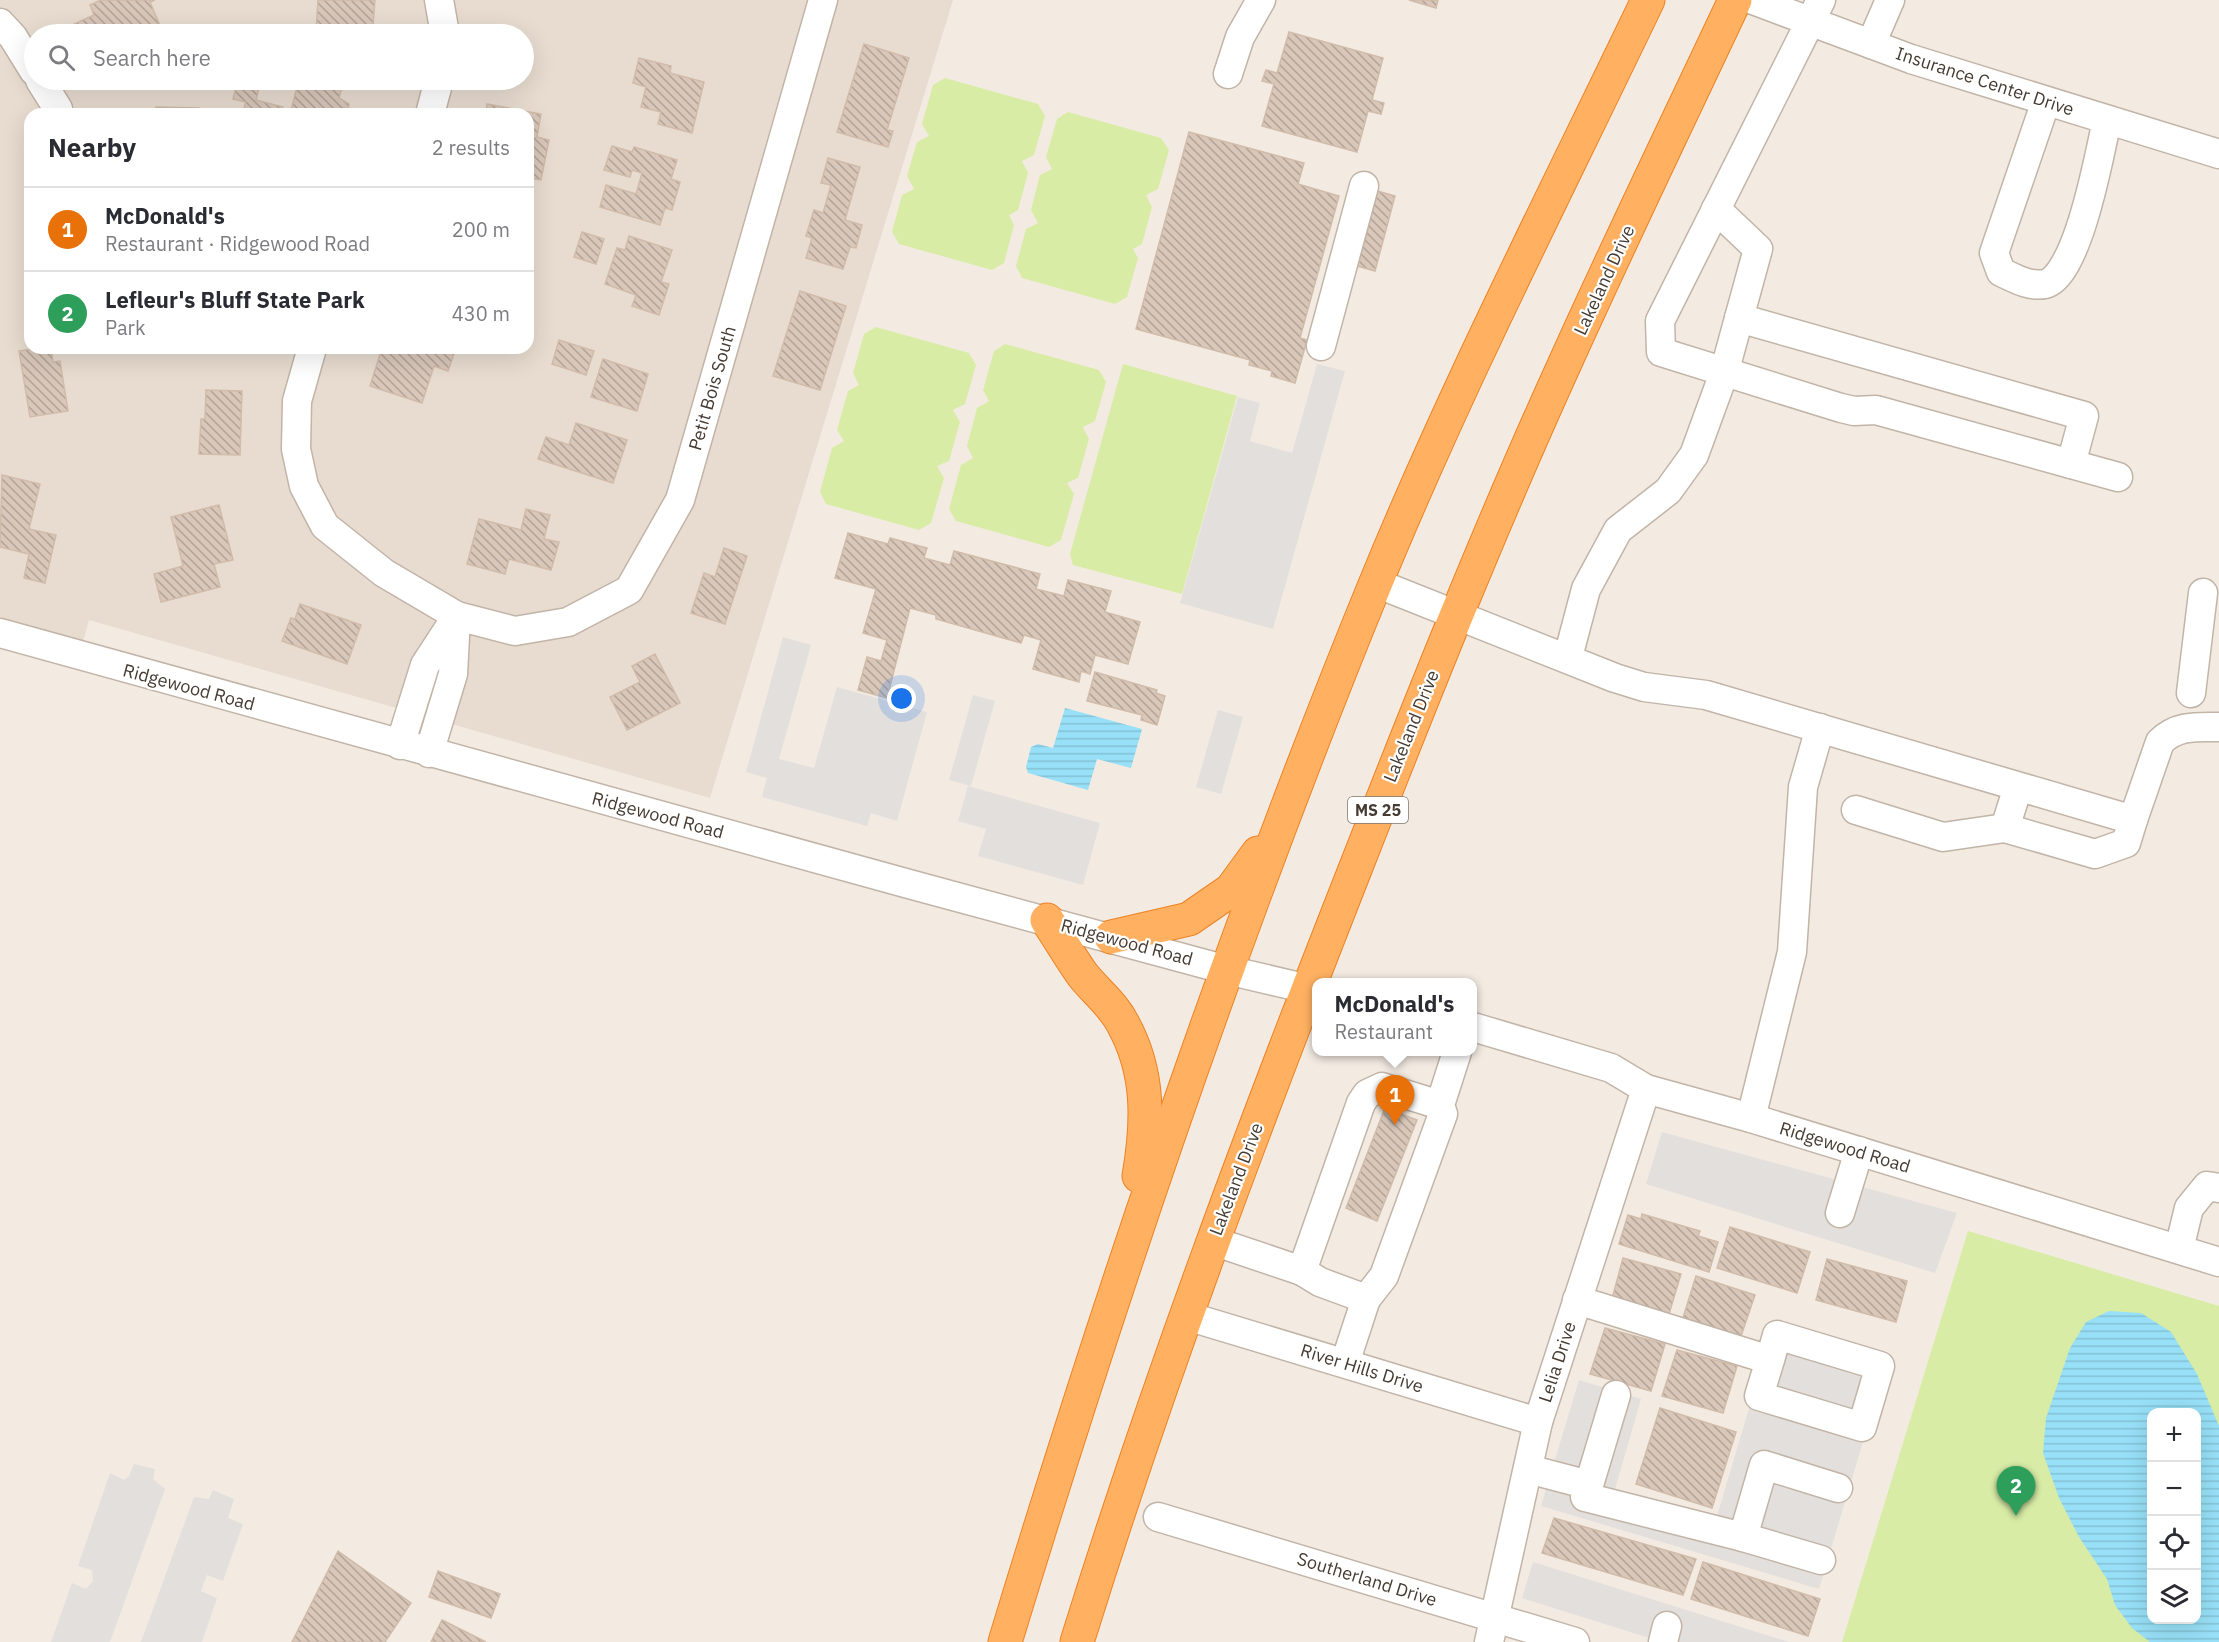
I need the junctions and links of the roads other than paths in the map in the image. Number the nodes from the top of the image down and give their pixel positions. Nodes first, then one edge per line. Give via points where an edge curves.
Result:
1 (439, 0) edge
2 (823, 0) edge
3 (1261, 0) edge
4 (1648, 0) edge
5 (1735, 0) edge
6 (1753, 0) edge
7 (1890, 0) edge
8 (1816, 10) edge
9 (0, 23) edge
10 (443, 24) edge
11 (1871, 44) junction
12 (24, 55) edge
13 (1228, 74) dead end
14 (46, 90) edge
15 (436, 90) edge
16 (2046, 101) junction
17 (57, 108) edge
18 (432, 108) edge
19 (2108, 120) junction
20 (2219, 154) edge
21 (1364, 186) dead end
22 (1716, 208) junction
23 (1739, 318) junction
24 (1321, 346) dead end
25 (310, 354) edge
26 (1724, 373) junction
27 (2071, 464) junction
28 (2118, 477) dead end
29 (1376, 583) junction
30 (2203, 593) dead end
31 (1456, 613) junction
32 (457, 616) junction
33 (0, 633) edge
34 (2207, 655) edge
35 (1568, 657) junction
36 (2191, 693) dead end
37 (2219, 727) edge
38 (1820, 728) junction
39 (400, 744) junction
40 (429, 753) junction
41 (2018, 787) junction
42 (1856, 810) dead end
43 (2133, 820) junction
44 (1280, 823) junction
45 (2005, 828) junction
46 (1047, 920) junction
47 (1111, 937) junction
48 (1227, 970) junction
49 (1317, 978) edge
50 (1312, 990) edge
51 (1477, 1028) edge
52 (1456, 1056) edge
53 (1646, 1089) junction
54 (1440, 1105) junction
55 (1751, 1118) junction
56 (1859, 1151) junction
57 (2219, 1188) edge
58 (1840, 1213) dead end
59 (1213, 1241) junction
60 (2179, 1250) junction
61 (2219, 1262) edge
62 (1302, 1271) junction
63 (1119, 1281) junction
64 (1366, 1299) junction
65 (1577, 1300) junction
66 (1187, 1316) junction
67 (1770, 1360) dead end
68 (1345, 1363) junction
69 (1616, 1395) dead end
70 (1538, 1422) junction
71 (1528, 1469) junction
72 (1589, 1485) junction
73 (1838, 1488) dead end
74 (1158, 1517) dead end
75 (1743, 1538) junction
76 (1821, 1560) dead end
77 (1493, 1630) edge
78 (1005, 1642) edge
79 (1077, 1642) edge
80 (1575, 1642) edge

1 - 10 street
2 - 32 street, Petit Bois South via 680,500 650,557 629,590 568,622 515,631
3 - 13 street via 1239,37
4 - 29 highway via 1463,386
5 - 31 highway, Lakeland Drive / MS 25 via 1564,364
6 - 8 street, Insurance Center Drive
7 - 11 street
8 - 11 street, Insurance Center Drive
8 - 22 street
9 - 12 street
11 - 16 street, Insurance Center Drive
14 - 17 street
15 - 18 street
16 - 19 street, Insurance Center Drive
16 - 19 street via 1994,253 2001,272 2024,283 2046,284 2063,271 2079,233
19 - 20 street, Insurance Center Drive
21 - 24 street
22 - 23 street via 1758,249
22 - 26 street via 1660,321 1661,352
23 - 26 street
23 - 27 street via 2084,416
25 - 32 street, Petit Bois South via 297,401 296,449 304,486 324,526 384,573
26 - 27 street via 1841,408 1876,410
26 - 35 street via 1694,455 1668,491 1618,530 1586,589
27 - 28 street
29 - 31 street
29 - 44 highway
30 - 34 street
31 - 35 street
31 - 49 highway, Lakeland Drive / MS 25
32 - 39 street via 425,665
32 - 40 street via 453,674
33 - 39 street, Ridgewood Road
34 - 36 street
35 - 38 street via 1644,687 1706,695
37 - 43 street via 2180,728 2160,742
38 - 41 street
38 - 55 street via 1803,787 1792,952
39 - 40 street, Ridgewood Road
40 - 46 street, Ridgewood Road
41 - 43 street
41 - 45 street
42 - 45 street via 1943,837
43 - 45 street via 2126,843 2095,854
44 - 47 highway via 1231,890 1211,906 1189,919
44 - 48 highway
46 - 47 street, Ridgewood Road
46 - 63 highway via 1083,976 1124,1024 1146,1088 1146,1134
47 - 48 street, Ridgewood Road
48 - 50 street, Ridgewood Road
48 - 63 highway
50 - 59 highway, Lakeland Drive / MS 25
51 - 53 street, Ridgewood Road via 1611,1068
52 - 54 street
53 - 55 street, Ridgewood Road
53 - 65 street, Lelia Drive
54 - 62 street via 1382,1087 1367,1094
54 - 64 street via 1443,1114 1384,1276
55 - 56 street, Ridgewood Road
56 - 58 street
56 - 60 street, Ridgewood Road
57 - 60 street via 2207,1186 2188,1208
59 - 62 street
59 - 66 highway, Lakeland Drive / MS 25
60 - 61 street, Ridgewood Road
62 - 64 street
63 - 78 highway
64 - 68 street
65 - 67 street
65 - 70 street, Lelia Drive
66 - 68 street, River Hills Drive
66 - 79 highway, Lakeland Drive / MS 25 via 1122,1497
68 - 70 street, River Hills Drive
69 - 72 street
70 - 71 street, Lelia Drive
71 - 72 street
71 - 77 street, Lelia Drive
72 - 75 street via 1585,1497
73 - 75 street via 1764,1465
74 - 77 street, Southerland Drive
75 - 76 street
77 - 80 street, Southerland Drive

